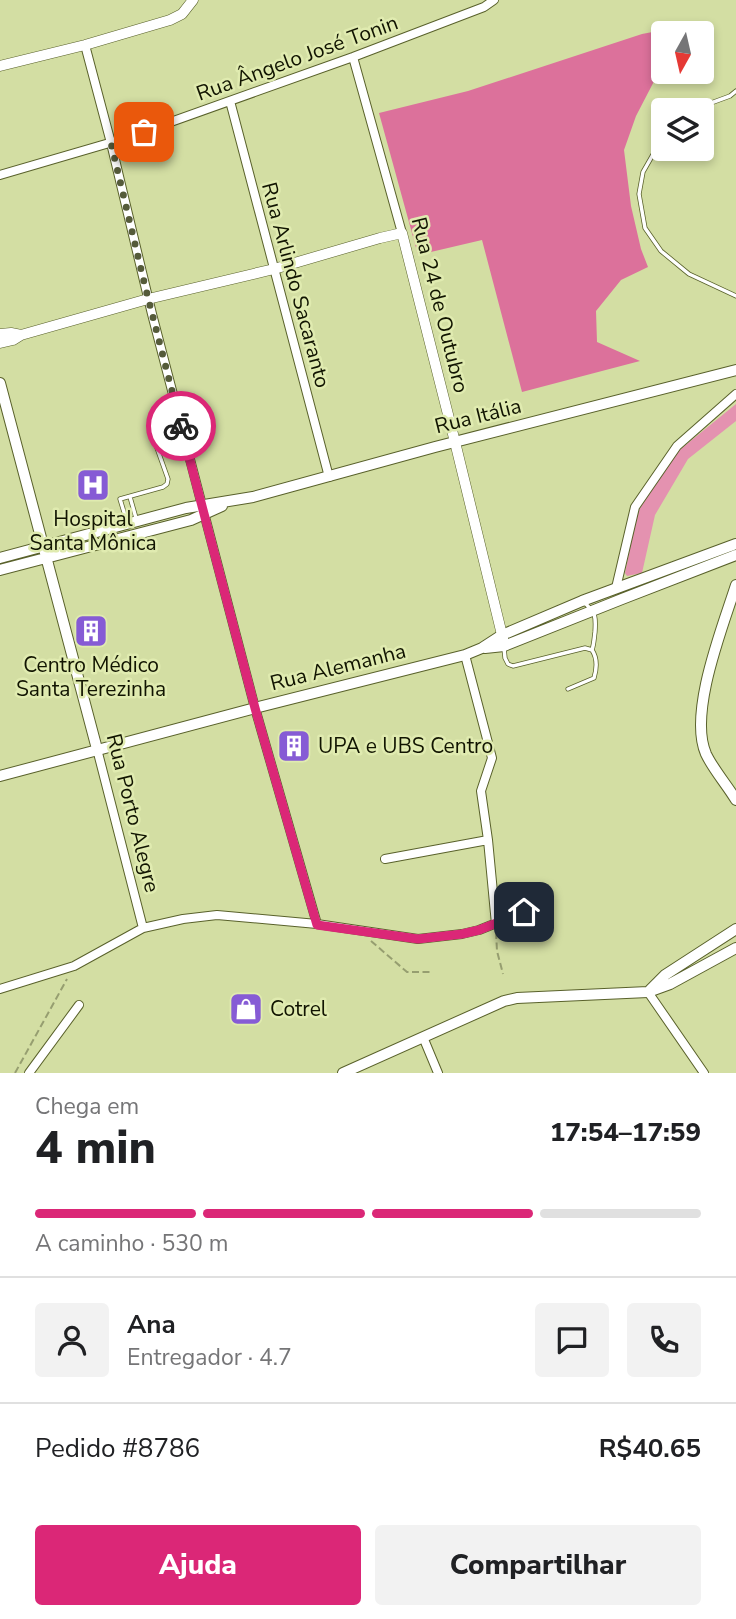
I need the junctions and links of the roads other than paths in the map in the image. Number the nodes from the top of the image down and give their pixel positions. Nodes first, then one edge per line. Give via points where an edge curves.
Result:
1 (193, 0) edge
2 (494, 0) edge
3 (85, 45) junction
4 (353, 57) junction
5 (0, 65) edge
6 (736, 91) edge
7 (230, 101) junction
8 (714, 102) edge
9 (111, 143) junction
10 (651, 158) edge
11 (0, 175) edge
12 (402, 233) junction
13 (274, 270) junction
14 (736, 296) edge
15 (148, 299) junction
16 (0, 334) edge
17 (21, 335) junction
18 (0, 343) edge
19 (736, 370) edge
20 (0, 383) edge
21 (736, 394) edge
22 (455, 442) junction
23 (157, 448) dead end
24 (329, 477) junction
25 (130, 497) junction
26 (204, 510) junction
27 (132, 522) junction
28 (736, 544) edge
29 (45, 552) junction
30 (736, 555) edge
31 (0, 558) edge
32 (0, 569) edge
33 (736, 584) edge
34 (616, 588) junction
35 (582, 601) junction
36 (593, 611) junction
37 (503, 641) junction
38 (592, 650) junction
39 (465, 655) junction
40 (568, 689) dead end
41 (255, 708) junction
42 (97, 749) junction
43 (0, 776) edge
44 (736, 800) edge
45 (488, 840) junction
46 (385, 859) dead end
47 (524, 912) dead end
48 (496, 924) junction
49 (317, 925) junction
50 (143, 928) junction
51 (736, 929) edge
52 (736, 948) edge
53 (0, 989) edge
54 (648, 992) junction
55 (79, 1004) dead end
56 (422, 1037) junction
57 (29, 1073) edge
58 (344, 1073) edge
59 (438, 1073) edge
60 (704, 1073) edge

1 - 3 street via 170,20
2 - 4 street, Rua Ângelo José Tonin
3 - 5 street
3 - 9 street
4 - 7 street, Rua Ângelo José Tonin
4 - 12 street, Rua 24 de Outubro
6 - 8 lane
7 - 9 street, Rua Ângelo José Tonin
7 - 13 street, Rua Arlindo Sacaranto
9 - 11 street, Rua Ângelo José Tonin
9 - 15 street
10 - 14 lane via 639,194 645,228 661,251 689,274
12 - 13 street
12 - 22 street, Rua 24 de Outubro
13 - 15 street
13 - 24 street, Rua Arlindo Sacaranto
15 - 17 street
15 - 26 street
16 - 17 street
17 - 18 street
19 - 22 main road, Rua Itália
20 - 29 main road, Rua Porto Alegre
21 - 34 street via 677,446 635,507
22 - 24 main road, Rua Itália
22 - 37 street, Rua 24 de Outubro
23 - 25 lane via 167,484
24 - 26 main road, Rua Itália
25 - 27 lane
25 - 27 lane via 120,499
26 - 27 main road, Rua Itália
26 - 29 main road, Rua Itália
26 - 41 street
27 - 29 main road, Rua Itália
28 - 34 main road, Rua Alemanha
29 - 31 main road, Rua Itália
29 - 32 main road, Rua Itália
29 - 42 main road, Rua Porto Alegre
30 - 36 main road, Rua Alemanha
33 - 44 main road via 707,680 701,731 705,753
34 - 35 main road, Rua Alemanha
35 - 36 lane
35 - 37 main road, Rua Alemanha
36 - 37 main road, Rua Alemanha
36 - 38 lane
37 - 38 lane via 505,658 513,666
37 - 39 main road, Rua Alemanha
38 - 40 lane via 596,656 594,678
39 - 41 main road, Rua Alemanha
39 - 45 street via 492,758 481,792
41 - 42 main road, Rua Alemanha
41 - 49 street
42 - 43 main road, Rua Alemanha
42 - 50 street, Rua Porto Alegre
45 - 46 street
45 - 48 street
47 - 48 street
48 - 49 street via 418,939
49 - 50 street via 217,915
50 - 53 street via 74,966
51 - 54 main road via 665,975
52 - 54 main road
54 - 56 main road via 517,998
54 - 60 street
55 - 57 street
56 - 58 main road
56 - 59 street

